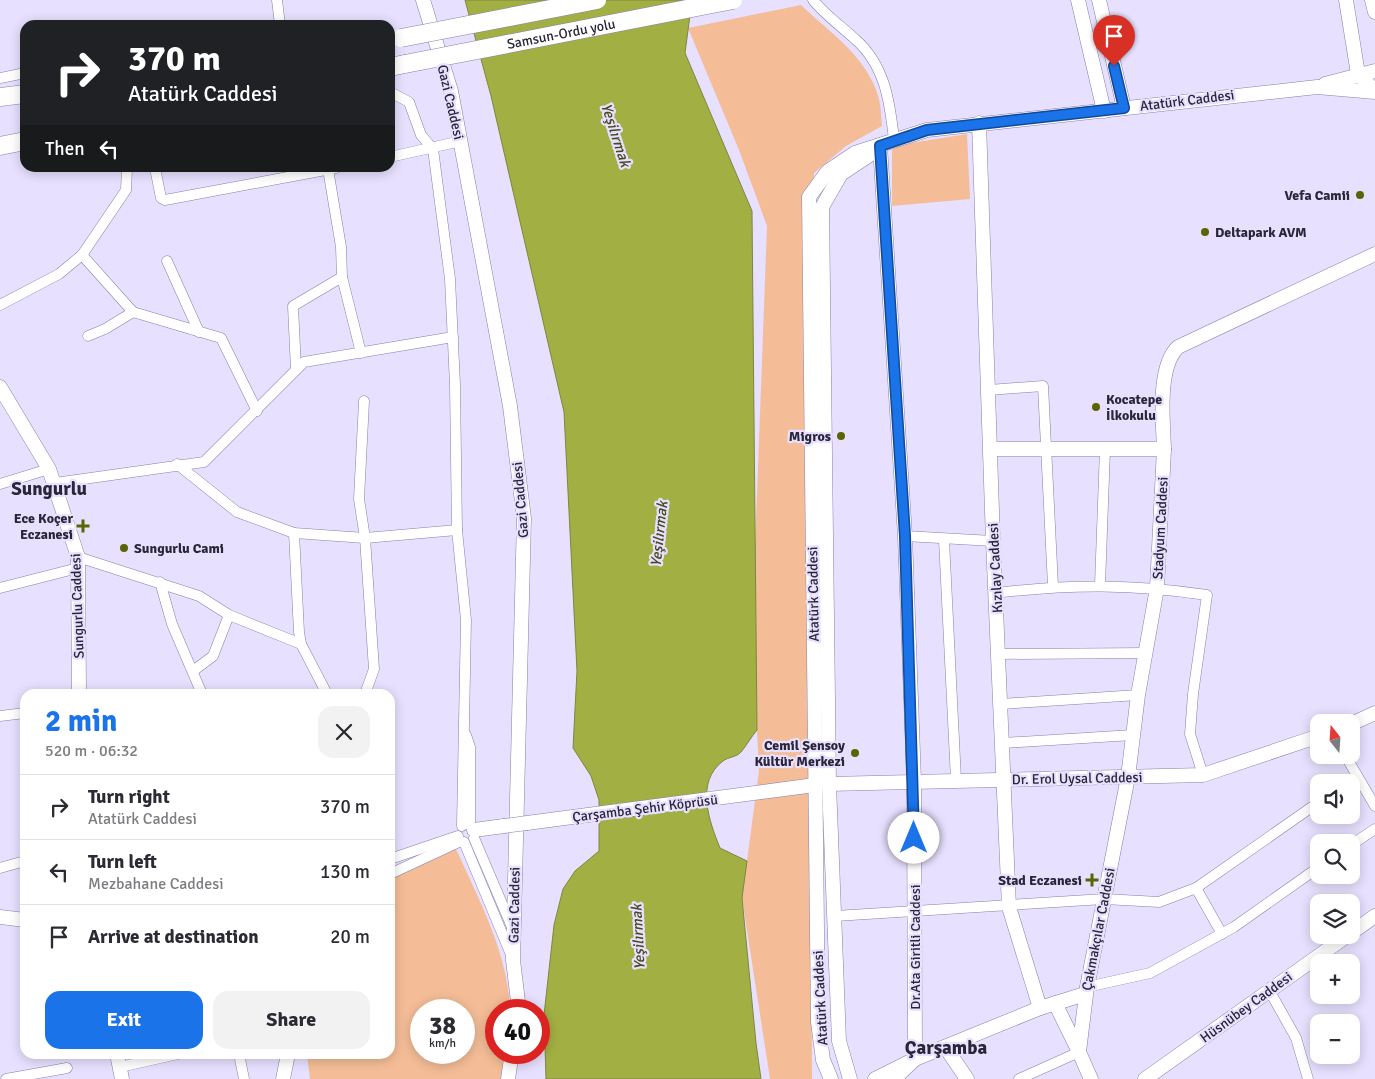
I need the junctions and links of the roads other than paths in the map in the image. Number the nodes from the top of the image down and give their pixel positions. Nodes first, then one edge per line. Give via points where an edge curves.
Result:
1 (277, 0) edge
2 (423, 0) edge
3 (597, 0) edge
4 (733, 0) edge
5 (813, 0) edge
6 (1078, 0) edge
7 (1099, 0) edge
8 (1346, 0) edge
9 (1372, 0) edge
10 (1375, 12) edge
11 (279, 20) edge
12 (395, 39) edge
13 (397, 66) edge
14 (1375, 71) edge
15 (1358, 74) junction
16 (20, 75) edge
17 (0, 78) edge
18 (1317, 87) junction
19 (1375, 91) edge
20 (20, 95) edge
21 (395, 95) edge
22 (0, 97) edge
23 (1124, 108) junction
24 (1104, 111) junction
25 (979, 123) junction
26 (894, 140) junction
27 (461, 141) junction
28 (20, 142) edge
29 (0, 146) edge
30 (880, 146) junction
31 (433, 149) junction
32 (395, 156) edge
33 (127, 172) edge
34 (156, 172) edge
35 (311, 172) edge
36 (332, 172) edge
37 (1375, 254) edge
38 (82, 255) junction
39 (167, 261) dead end
40 (342, 277) junction
41 (0, 305) edge
42 (133, 312) junction
43 (200, 332) junction
44 (88, 336) dead end
45 (453, 338) junction
46 (361, 353) junction
47 (296, 370) junction
48 (0, 387) edge
49 (989, 390) junction
50 (364, 401) dead end
51 (257, 411) junction
52 (1045, 448) junction
53 (990, 449) junction
54 (1105, 449) junction
55 (1164, 449) junction
56 (177, 464) junction
57 (50, 469) junction
58 (55, 483) junction
59 (0, 484) edge
60 (457, 530) junction
61 (294, 533) junction
62 (905, 536) junction
63 (365, 538) junction
64 (944, 540) junction
65 (993, 541) junction
66 (78, 563) junction
67 (160, 582) junction
68 (1100, 585) junction
69 (1053, 586) junction
70 (0, 588) edge
71 (1157, 588) junction
72 (996, 593) junction
73 (229, 615) junction
74 (301, 644) junction
75 (1146, 653) junction
76 (999, 654) junction
77 (193, 671) junction
78 (79, 689) edge
79 (200, 689) edge
80 (324, 689) edge
81 (367, 689) edge
82 (1138, 695) junction
83 (1001, 704) junction
84 (1375, 713) edge
85 (20, 714) edge
86 (0, 716) edge
87 (1360, 720) edge
88 (1133, 735) junction
89 (1310, 739) edge
90 (1002, 743) junction
91 (1203, 775) junction
92 (1128, 778) junction
93 (956, 780) junction
94 (1004, 780) junction
95 (914, 781) junction
96 (822, 785) junction
97 (1360, 786) edge
98 (1375, 806) edge
99 (1310, 808) edge
100 (1375, 830) edge
101 (466, 834) junction
102 (1360, 839) edge
103 (395, 857) edge
104 (20, 862) edge
105 (0, 868) edge
106 (395, 871) edge
107 (1310, 873) edge
108 (1196, 888) junction
109 (1104, 899) junction
110 (1009, 907) junction
111 (915, 913) junction
112 (835, 916) junction
113 (1375, 916) edge
114 (0, 918) edge
115 (20, 920) edge
116 (1360, 927) edge
117 (514, 930) junction
118 (1222, 934) junction
119 (1335, 944) edge
120 (513, 960) junction
121 (1269, 990) junction
122 (1086, 991) junction
123 (518, 999) edge
124 (1056, 1004) junction
125 (1040, 1008) junction
126 (946, 1048) junction
127 (1079, 1052) junction
128 (154, 1059) edge
129 (240, 1059) edge
130 (288, 1059) edge
131 (289, 1059) edge
132 (915, 1059) junction
133 (510, 1064) edge
134 (120, 1066) edge
135 (67, 1068) dead end
136 (1086, 1077) edge
137 (6, 1079) edge
138 (244, 1079) edge
139 (283, 1079) edge
140 (290, 1079) edge
141 (508, 1079) edge
142 (831, 1079) edge
143 (850, 1079) edge
144 (875, 1079) edge
145 (894, 1079) edge
146 (967, 1079) edge
147 (1019, 1079) edge
148 (1146, 1079) edge
149 (1308, 1079) edge

1 - 11 street
2 - 27 street, Gazi Caddesi via 451,91
3 - 12 highway, Samsun-Ordu yolu, bridge
4 - 13 highway, Samsun-Ordu yolu, bridge
5 - 26 street via 874,58 891,107
6 - 24 street
7 - 23 street
8 - 15 street
9 - 10 street
14 - 15 street
15 - 18 street
15 - 19 street
16 - 17 street
18 - 19 street
18 - 23 street, Atatürk Caddesi
20 - 22 highway
21 - 31 street via 409,102 421,135
23 - 24 street, Atatürk Caddesi
24 - 25 street, Atatürk Caddesi
25 - 26 street, Atatürk Caddesi via 927,130
25 - 49 street, Kızılay Caddesi
26 - 30 street, Atatürk Caddesi
27 - 31 street
27 - 117 street, Gazi Caddesi via 510,406 524,518
28 - 29 highway
30 - 62 street, Dr.Ata Giritli Caddesi
30 - 96 street, Atatürk Caddesi via 841,174 822,207
31 - 32 street
31 - 45 street via 450,279
33 - 38 street via 126,190
34 - 35 street via 161,198 165,200
36 - 40 street
37 - 55 street, Stadyum Caddesi via 1178,347 1170,354 1164,381
38 - 41 street via 59,274
38 - 42 street
39 - 43 street
40 - 46 street
40 - 47 street via 293,306
42 - 43 street
42 - 44 street
43 - 51 street via 222,338
45 - 46 street
45 - 60 street
46 - 47 street via 304,362
47 - 51 street
48 - 57 street, Sungurlu Caddesi
49 - 52 street via 1043,386
49 - 53 street, Kızılay Caddesi
50 - 63 street via 359,499
51 - 56 street via 204,462
52 - 53 street
52 - 54 street
52 - 69 street
53 - 65 street, Kızılay Caddesi
54 - 55 street
54 - 68 street
55 - 71 street, Stadyum Caddesi
56 - 58 street
56 - 61 street via 237,512
57 - 58 street, Sungurlu Caddesi
57 - 59 street
58 - 66 street, Sungurlu Caddesi
60 - 63 street
60 - 101 street via 466,620 465,731 470,747
61 - 63 street
61 - 74 street via 297,622
62 - 64 street
62 - 95 street, Dr.Ata Giritli Caddesi
63 - 81 street via 374,669
64 - 65 street
64 - 93 street
65 - 72 street, Kızılay Caddesi
66 - 67 street
66 - 70 street
66 - 78 street, Sungurlu Caddesi
67 - 73 street via 199,596
67 - 77 street via 172,624
68 - 69 street
68 - 71 street
69 - 72 street
71 - 75 street, Stadyum Caddesi
71 - 91 street via 1207,595 1190,734
72 - 76 street, Kızılay Caddesi
73 - 74 street
73 - 77 street via 213,656
74 - 80 street
75 - 76 street
75 - 82 street, Stadyum Caddesi
76 - 83 street, Kızılay Caddesi
77 - 79 street
82 - 83 street
82 - 88 street, Stadyum Caddesi
83 - 90 street, Kızılay Caddesi
84 - 87 street
85 - 86 street
88 - 90 street
88 - 92 street, Stadyum Caddesi
89 - 91 street, Dr. Erol Uysal Caddesi
90 - 94 street, Kızılay Caddesi
91 - 92 street, Dr. Erol Uysal Caddesi
92 - 94 street, Dr. Erol Uysal Caddesi
92 - 109 street, Çakmakçılar Caddesi
93 - 94 street, Dr. Erol Uysal Caddesi
93 - 95 street, Dr. Erol Uysal Caddesi
94 - 110 street, Kızılay Caddesi
95 - 96 street, Dr. Erol Uysal Caddesi
95 - 111 street, Dr.Ata Giritli Caddesi
96 - 101 street, Çarşamba Şehir Köprüsü, bridge via 504,826
96 - 112 street, Atatürk Caddesi
96 - 142 street, Atatürk Caddesi via 818,1022 823,1060
97 - 98 street
99 - 108 street
100 - 102 street
101 - 103 street
101 - 106 street
101 - 117 street
101 - 120 street
104 - 105 street
107 - 118 street
108 - 109 street via 1159,902
108 - 118 street
109 - 110 street
109 - 122 street, Çakmakçılar Caddesi
110 - 111 street
110 - 125 street, Kızılay Caddesi
111 - 112 street
111 - 132 street, Dr.Ata Giritli Caddesi
112 - 143 street, Atatürk Caddesi via 840,1042
113 - 116 street
114 - 115 street
117 - 120 street, Gazi Caddesi
118 - 122 street via 1150,972
119 - 121 street, Hüsnübey Caddesi
120 - 123 street, Gazi Caddesi
121 - 148 street, Hüsnübey Caddesi
121 - 149 street via 1296,1038
122 - 124 street
122 - 127 street, Çakmakçılar Caddesi
124 - 125 street
124 - 127 street
125 - 126 street
126 - 132 street
126 - 146 street
127 - 136 street, Çakmakçılar Caddesi
127 - 147 street
128 - 134 street
129 - 138 street
130 - 139 street
131 - 140 street
132 - 144 street
132 - 145 street
133 - 141 street
135 - 137 street

